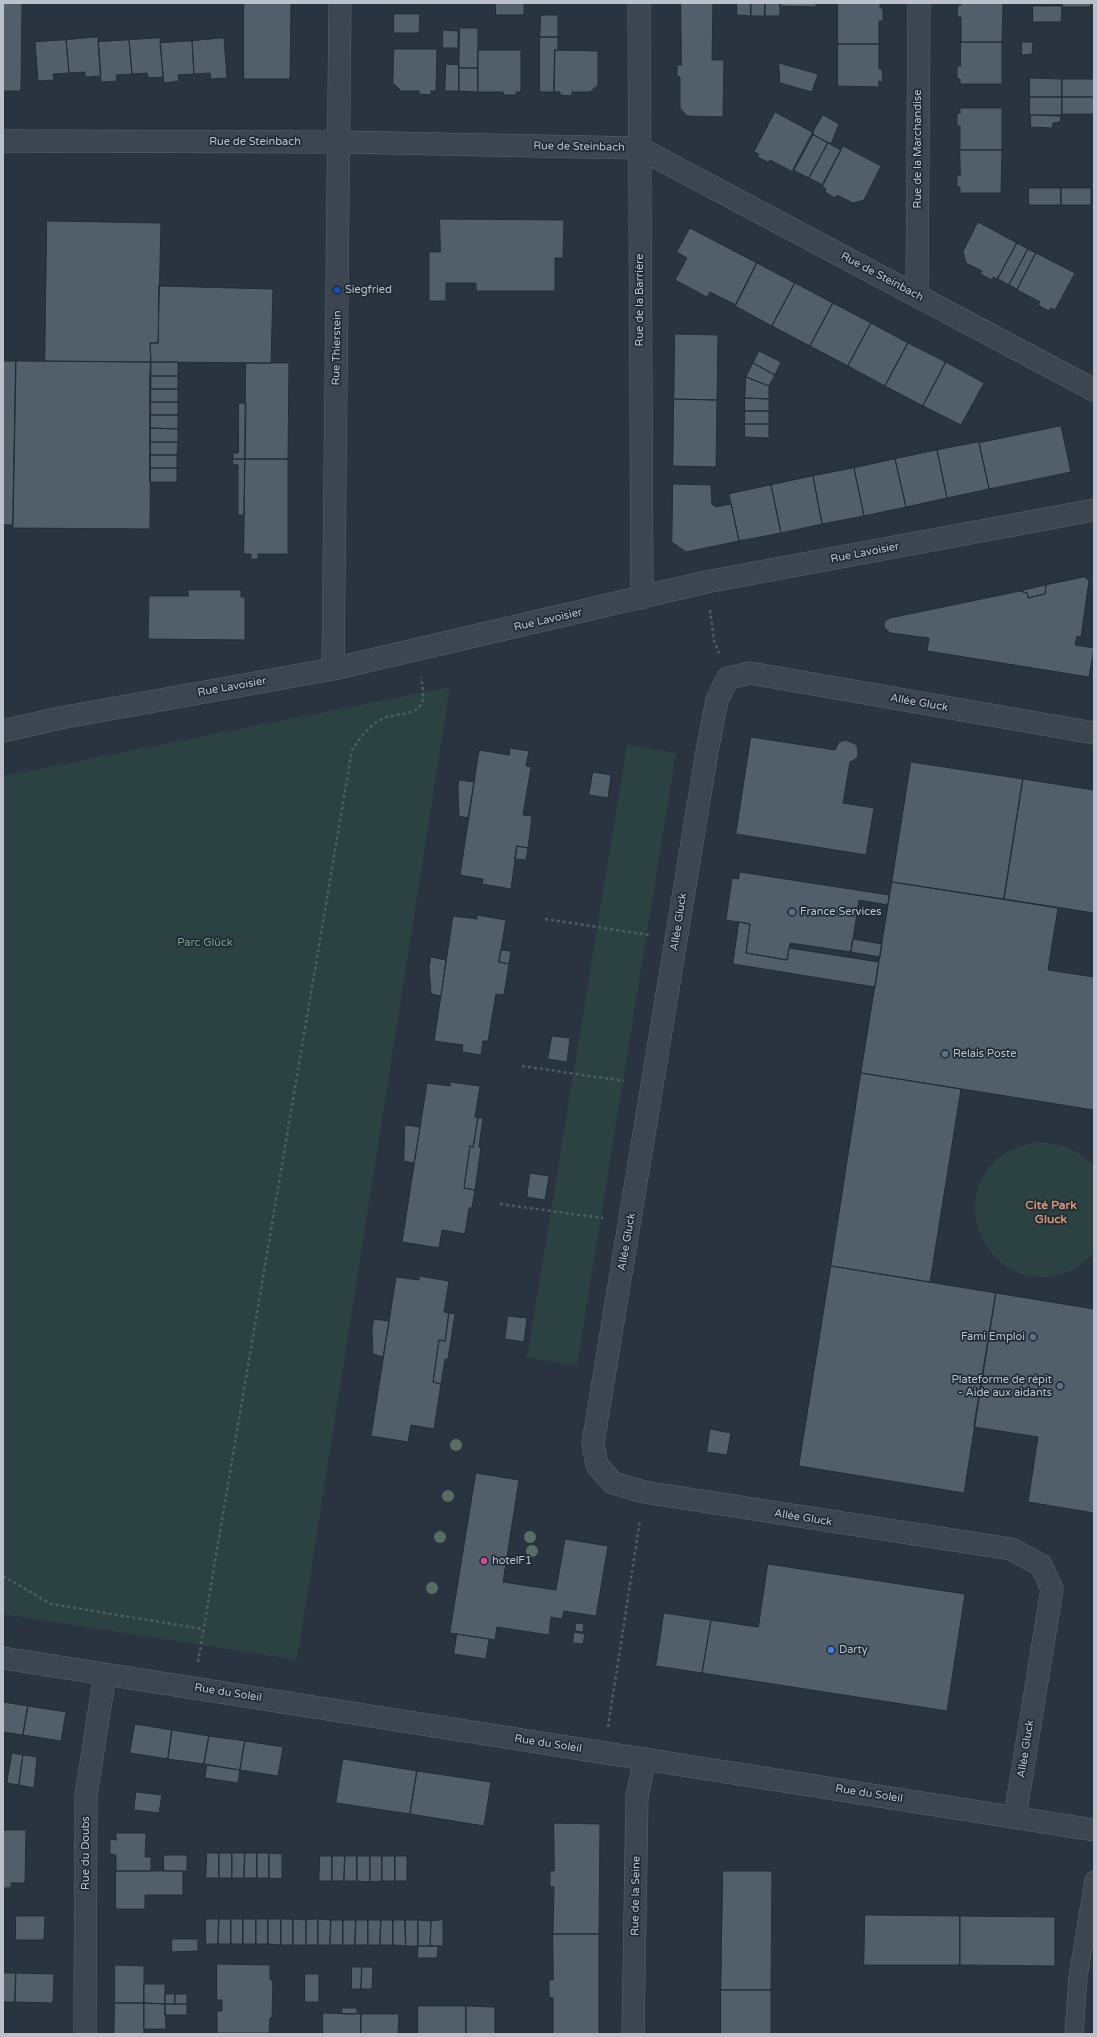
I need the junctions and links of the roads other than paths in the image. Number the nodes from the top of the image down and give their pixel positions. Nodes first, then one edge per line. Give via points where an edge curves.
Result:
1 (340, 3) edge
2 (639, 3) edge
3 (919, 3) edge
4 (3, 140) edge
5 (339, 142) junction
6 (639, 148) junction
7 (917, 296) junction
8 (1094, 390) edge
9 (1094, 510) edge
10 (642, 598) junction
11 (333, 669) junction
12 (3, 731) edge
13 (1094, 733) edge
14 (3, 1658) edge
15 (105, 1674) junction
16 (645, 1759) junction
17 (1015, 1817) junction
18 (1094, 1830) edge
19 (1094, 1880) edge
20 (84, 2034) edge
21 (633, 2034) edge
22 (1074, 2034) edge

1 - 5 street, Rue Thierstein
2 - 6 street, Rue de la Barrière
3 - 7 street, Rue de la Marchandise
4 - 5 street, Rue de Steinbach
5 - 6 street, Rue de Steinbach
5 - 11 street, Rue Thierstein
6 - 7 street, Rue de Steinbach
6 - 10 street, Rue de la Barrière
7 - 8 street, Rue de Steinbach
9 - 10 street, Rue Lavoisier via 706,582
10 - 11 street, Rue Lavoisier
11 - 12 street, Rue Lavoisier via 60,718
13 - 17 street, Allée Gluck via 750,673 728,678 717,700 593,1443 597,1465 613,1483 644,1492 1011,1549 1041,1565 1052,1590
14 - 15 street, Rue du Soleil
15 - 16 street, Rue du Soleil
15 - 20 street, Rue du Doubs via 86,1796
16 - 17 street, Rue du Soleil
16 - 21 street, Rue de la Seine via 638,1796
17 - 18 street, Rue du Soleil
19 - 22 lane via 1078,1977

